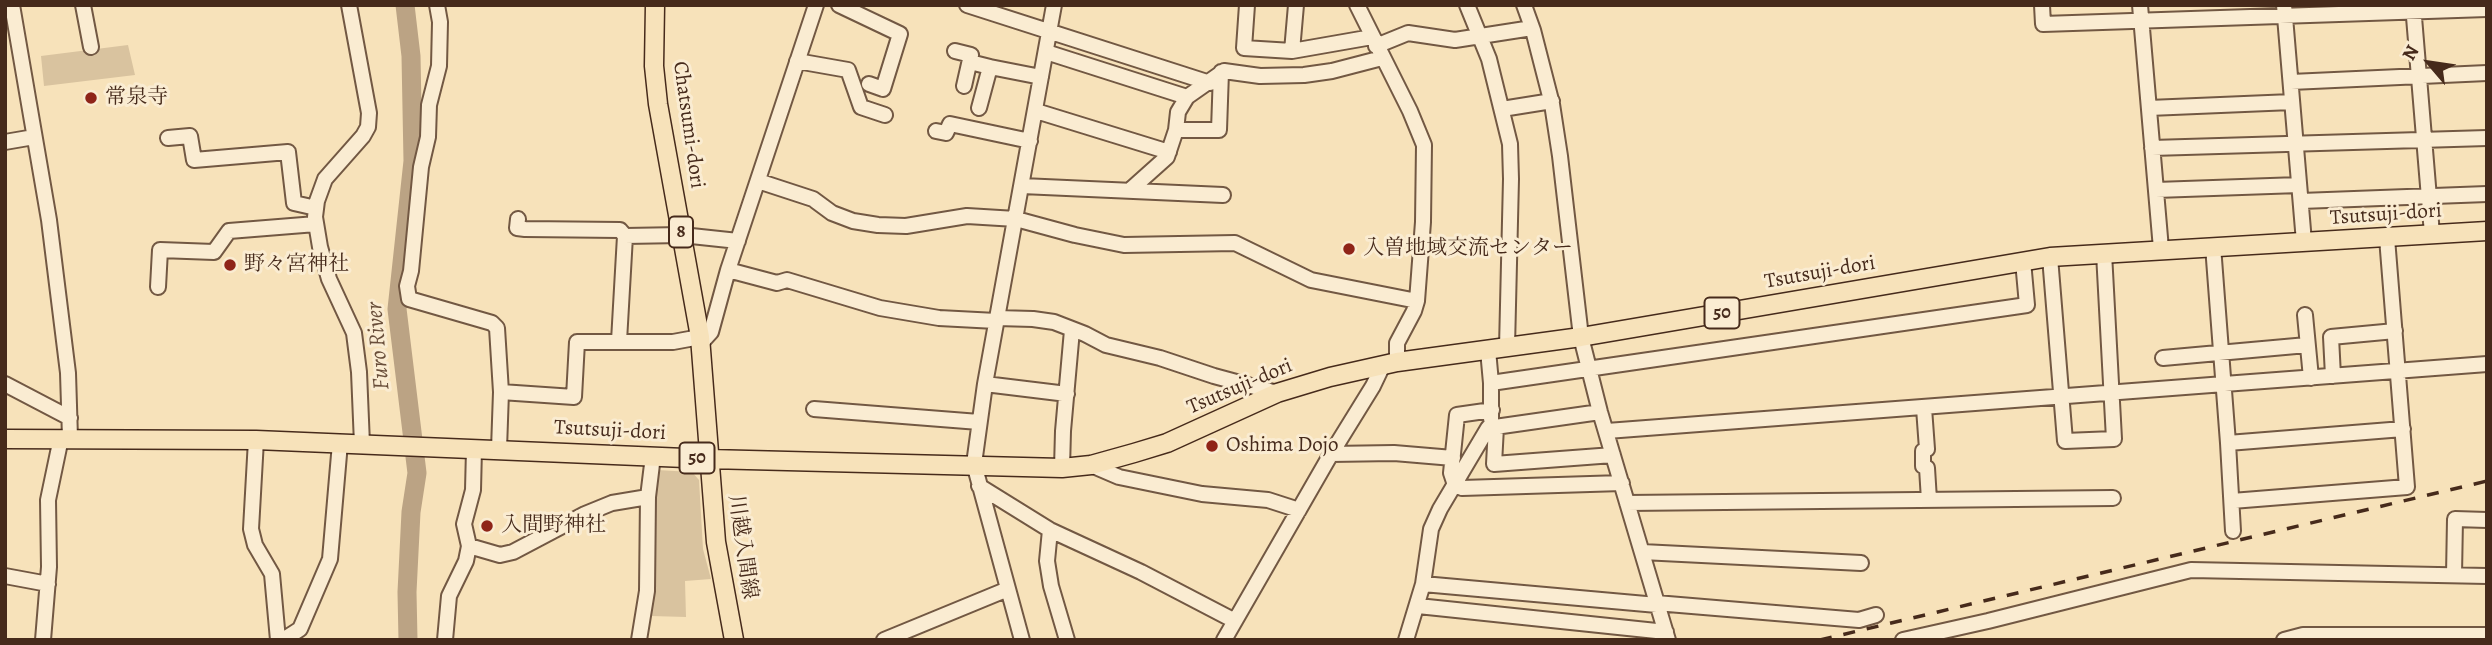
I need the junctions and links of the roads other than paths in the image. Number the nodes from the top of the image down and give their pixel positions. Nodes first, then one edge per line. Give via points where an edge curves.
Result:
1 (12, 5) edge
2 (83, 5) edge
3 (349, 5) edge
4 (437, 5) edge
5 (656, 5) edge
6 (816, 5) edge
7 (839, 5) edge
8 (967, 5) edge
9 (1054, 5) edge
10 (1247, 5) edge
11 (1296, 5) edge
12 (1357, 5) edge
13 (1467, 5) edge
14 (1524, 5) edge
15 (2042, 5) edge
16 (2140, 5) edge
17 (2413, 8) edge
18 (2487, 9) edge
19 (2285, 11) edge
20 (2141, 21) junction
21 (1532, 28) junction
22 (1049, 32) junction
23 (1480, 35) junction
24 (91, 47) dead end
25 (1377, 47) junction
26 (955, 51) dead end
27 (1292, 51) junction
28 (1046, 52) junction
29 (797, 61) junction
30 (970, 62) junction
31 (990, 67) junction
32 (2487, 73) edge
33 (1041, 76) junction
34 (2420, 77) junction
35 (1215, 78) junction
36 (2291, 82) junction
37 (869, 84) dead end
38 (964, 86) dead end
39 (1187, 97) junction
40 (1552, 101) junction
41 (2292, 102) junction
42 (979, 108) dead end
43 (2149, 108) junction
44 (1502, 109) junction
45 (1035, 111) junction
46 (885, 115) dead end
47 (1176, 130) junction
48 (936, 131) dead end
49 (34, 137) junction
50 (168, 138) dead end
51 (2487, 138) edge
52 (1030, 141) junction
53 (2424, 141) junction
54 (5, 142) edge
55 (2297, 145) junction
56 (2152, 148) junction
57 (1169, 152) junction
58 (758, 181) junction
59 (2299, 185) junction
60 (1022, 186) junction
61 (2156, 190) junction
62 (1129, 191) junction
63 (2487, 194) edge
64 (1223, 195) dead end
65 (2429, 197) junction
66 (2301, 201) junction
67 (316, 208) junction
68 (518, 219) dead end
69 (1016, 219) junction
70 (316, 224) junction
71 (2487, 231) edge
72 (2432, 234) junction
73 (682, 235) junction
74 (625, 236) junction
75 (2387, 237) junction
76 (738, 241) junction
77 (2304, 242) junction
78 (2213, 246) junction
79 (2161, 249) junction
80 (2104, 253) junction
81 (2050, 257) junction
82 (2023, 261) junction
83 (729, 271) junction
84 (158, 288) dead end
85 (1416, 301) junction
86 (2305, 315) dead end
87 (997, 320) junction
88 (1072, 330) junction
89 (2395, 331) junction
90 (1581, 337) junction
91 (701, 340) junction
92 (619, 341) junction
93 (2307, 345) junction
94 (1507, 347) junction
95 (1488, 350) junction
96 (2221, 354) junction
97 (2163, 358) dead end
98 (1390, 363) junction
99 (2487, 365) edge
100 (1589, 370) junction
101 (2399, 371) junction
102 (2333, 376) junction
103 (2311, 378) junction
104 (1491, 383) junction
105 (5, 384) edge
106 (985, 384) junction
107 (2223, 385) junction
108 (501, 392) junction
109 (1277, 393) junction
110 (2111, 393) junction
111 (1067, 394) junction
112 (2061, 397) junction
113 (1924, 408) junction
114 (814, 409) dead end
115 (1492, 410) junction
116 (1600, 412) junction
117 (70, 418) junction
118 (979, 422) junction
119 (1492, 428) junction
120 (2403, 429) junction
121 (1607, 432) junction
122 (65, 438) junction
123 (5, 440) edge
124 (256, 440) junction
125 (340, 443) junction
126 (2228, 443) junction
127 (362, 444) junction
128 (474, 449) junction
129 (499, 449) junction
130 (1331, 454) junction
131 (1613, 455) junction
132 (653, 456) junction
133 (1453, 458) junction
134 (709, 459) junction
135 (974, 464) junction
136 (1091, 465) junction
137 (1062, 468) junction
138 (1622, 483) junction
139 (1455, 485) junction
140 (978, 486) junction
141 (648, 497) junction
142 (2113, 498) dead end
143 (1928, 500) junction
144 (2232, 501) junction
145 (1627, 503) junction
146 (1299, 510) junction
147 (2487, 520) edge
148 (1050, 530) junction
149 (2233, 531) dead end
150 (469, 546) junction
151 (1642, 552) junction
152 (1861, 563) dead end
153 (2454, 575) junction
154 (5, 576) edge
155 (2487, 576) edge
156 (48, 584) junction
157 (1423, 584) junction
158 (1008, 589) junction
159 (1656, 604) junction
160 (1418, 606) junction
161 (1875, 615) dead end
162 (1235, 621) junction
163 (2487, 635) edge
164 (1667, 636) edge
165 (2303, 638) edge
166 (43, 640) edge
167 (281, 640) edge
168 (446, 640) edge
169 (639, 640) edge
170 (734, 640) edge
171 (884, 640) edge
172 (1023, 640) edge
173 (1067, 640) edge
174 (1224, 640) edge
175 (1406, 640) edge
176 (1903, 640) edge
177 (2284, 640) edge

1 - 49 street
2 - 24 street
3 - 67 street via 368,127 326,178
4 - 108 street via 439,66 421,167 409,299 497,328
5 - 73 main road, Chatsumi-dori / 8 via 654,66
6 - 29 street
7 - 37 street via 900,34 883,89
8 - 22 street
9 - 22 street
10 - 27 street via 1244,48
11 - 27 street
12 - 25 street
13 - 23 street
14 - 21 street
15 - 20 street via 2043,24
16 - 20 street
17 - 18 street
17 - 19 street
17 - 34 street
19 - 20 street
19 - 36 street
20 - 43 street
21 - 23 street
21 - 40 street
22 - 28 street
22 - 35 street
23 - 25 street via 1455,40 1408,33
23 - 44 street
25 - 27 street
25 - 35 street via 1332,71 1260,76 1224,71
25 - 85 street via 1424,145
26 - 30 street via 971,55
28 - 33 street
28 - 39 street
29 - 46 street via 848,70 860,107
29 - 58 street
30 - 31 street
30 - 38 street
31 - 33 street
31 - 42 street
32 - 34 street
33 - 45 street
34 - 36 street
34 - 53 street
35 - 39 street
35 - 47 street via 1219,130
36 - 41 street
39 - 47 street via 1178,111
40 - 44 street
40 - 90 street
41 - 43 street
41 - 55 street
43 - 56 street
44 - 94 street via 1511,178
45 - 52 street
45 - 57 street
47 - 57 street
48 - 52 street via 946,133 950,124
49 - 54 street
49 - 117 street via 63,326
50 - 67 street via 190,136 194,160 288,152 294,203
51 - 53 street
52 - 60 street
53 - 55 street
53 - 65 street
55 - 56 street
55 - 59 street
56 - 61 street
57 - 62 street
58 - 69 street via 813,199 853,221 878,225 906,226 967,216
58 - 76 street
59 - 61 street
59 - 66 street
60 - 62 street
60 - 69 street
61 - 79 street
62 - 64 street
63 - 65 street
65 - 66 street
65 - 72 street
66 - 77 street
67 - 70 street
68 - 74 street via 517,228 621,230
69 - 85 street via 1124,245 1235,243 1311,280
69 - 87 street
70 - 84 street via 229,231 214,252 160,250
70 - 127 street via 329,279 354,334
71 - 72 main road, Tsutsuji-dori / 50
72 - 75 main road, Tsutsuji-dori / 50
73 - 74 street
73 - 76 street
73 - 91 main road, Chatsumi-dori / 8
74 - 92 street
75 - 77 main road, Tsutsuji-dori / 50
75 - 89 street
76 - 83 street
77 - 78 main road, Tsutsuji-dori / 50
78 - 79 main road, Tsutsuji-dori / 50
78 - 96 street
79 - 80 main road, Tsutsuji-dori / 50
80 - 81 main road, Tsutsuji-dori / 50
80 - 110 street
81 - 82 main road, Tsutsuji-dori / 50
81 - 112 street
82 - 90 main road, Tsutsuji-dori / 50
82 - 100 street via 2027,305
83 - 87 street via 777,283 787,281 880,308 939,318
83 - 91 street via 711,332
85 - 98 street
86 - 93 street
87 - 88 street via 1033,319
87 - 106 street
88 - 109 street via 1106,345
88 - 111 street
89 - 101 street
89 - 102 street via 2331,337
90 - 94 main road, Tsutsuji-dori / 50
90 - 100 street
91 - 92 street
91 - 134 main road, Chatsumi-dori / 8
92 - 108 street via 577,342 574,397
93 - 96 street
93 - 103 street
94 - 95 main road, Tsutsuji-dori / 50
95 - 98 main road, Tsutsuji-dori / 50
95 - 104 street
96 - 97 street
96 - 107 street
98 - 109 main road, Tsutsuji-dori / 50
98 - 130 street
99 - 101 street
100 - 104 street
100 - 116 street
101 - 102 street
101 - 120 street
102 - 103 street
103 - 107 street
104 - 115 street
105 - 117 street
106 - 111 street
106 - 118 street
107 - 110 street
107 - 126 street
108 - 129 street
109 - 136 main road, Tsutsuji-dori / 50 via 1167,443
110 - 112 street
110 - 112 street via 2114,439 2065,441
111 - 137 street
112 - 113 street
113 - 121 street
113 - 143 street via 1927,449 1923,466 1927,468
114 - 118 street
115 - 119 street
115 - 133 street via 1457,415
116 - 119 street
116 - 121 street
117 - 122 street
118 - 135 street
119 - 131 street via 1494,464
119 - 139 street
120 - 126 street
120 - 144 street via 2407,486
121 - 131 street
122 - 123 main road, Tsutsuji-dori / 50
122 - 124 main road, Tsutsuji-dori / 50
122 - 156 street via 49,485
124 - 125 main road, Tsutsuji-dori / 50
124 - 167 street via 251,529 272,575
125 - 127 main road, Tsutsuji-dori / 50
125 - 167 street via 330,559 300,629
126 - 144 street
127 - 128 main road, Tsutsuji-dori / 50
128 - 129 main road, Tsutsuji-dori / 50
128 - 150 street via 473,490 464,524
129 - 132 main road, Tsutsuji-dori / 50
130 - 133 street
130 - 146 street
131 - 138 street
132 - 134 main road, Tsutsuji-dori / 50
132 - 141 street
133 - 139 street
134 - 135 main road, Tsutsuji-dori / 50
134 - 170 main road, 川越入間線 / 8 via 716,542
135 - 137 main road, Tsutsuji-dori / 50
135 - 140 street
136 - 137 main road, Tsutsuji-dori / 50
136 - 146 street via 1119,477 1202,494 1268,500
138 - 139 street
138 - 145 street
139 - 157 street via 1431,529
140 - 148 street
140 - 158 street
141 - 150 street via 612,503 513,552 500,555
141 - 169 street via 649,567
142 - 143 street
143 - 145 street
144 - 149 street
145 - 151 street
146 - 162 street
147 - 153 street via 2455,519
148 - 162 street
148 - 173 street via 1047,561
150 - 168 street via 449,596
151 - 152 street
151 - 159 street
153 - 155 street
153 - 176 street via 2191,570
154 - 156 street
156 - 166 street
157 - 159 street
157 - 160 street
158 - 171 street
158 - 172 street
159 - 161 street via 1859,620
159 - 164 street
160 - 164 street
160 - 175 street
162 - 174 street
163 - 165 street
165 - 177 street

